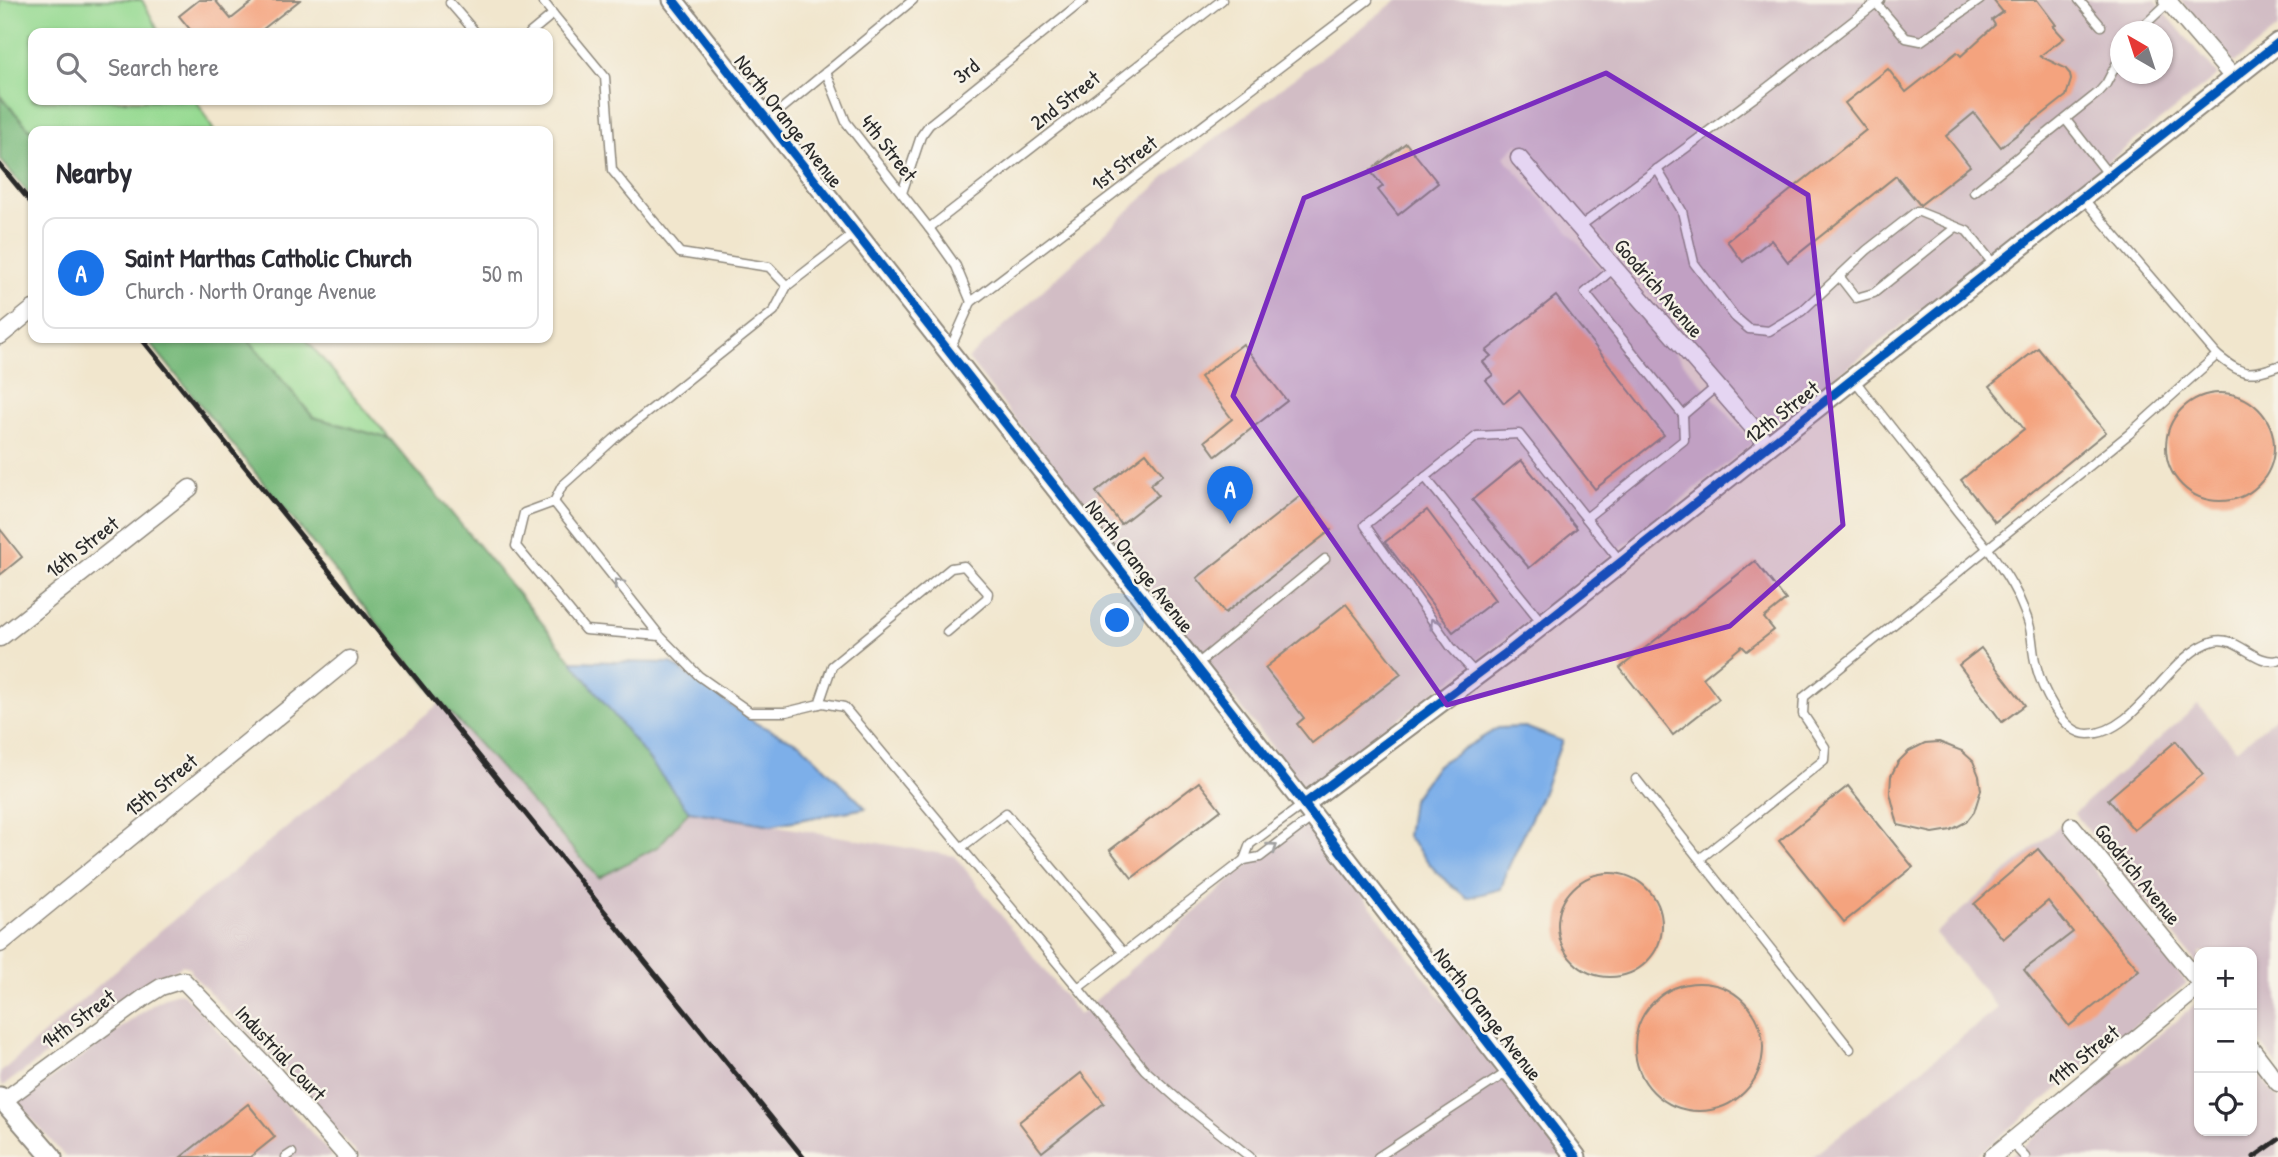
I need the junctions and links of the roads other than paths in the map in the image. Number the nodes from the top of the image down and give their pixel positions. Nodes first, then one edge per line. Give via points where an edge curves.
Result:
1 (542, 0) edge
2 (673, 0) edge
3 (913, 0) edge
4 (1084, 0) edge
5 (1222, 0) edge
6 (1368, 0) edge
7 (1980, 0) edge
8 (2078, 0) edge
9 (448, 1) edge
10 (1878, 1) edge
11 (2168, 1) edge
12 (553, 14) junction
13 (2148, 21) edge
14 (2101, 26) dead end
15 (472, 28) edge
16 (536, 28) edge
17 (2278, 43) edge
18 (826, 72) junction
19 (2110, 76) edge
20 (2233, 78) junction
21 (2066, 120) junction
22 (767, 121) junction
23 (1518, 158) dead end
24 (1657, 169) junction
25 (2109, 175) junction
26 (1974, 192) dead end
27 (902, 193) junction
28 (2082, 197) junction
29 (1578, 227) junction
30 (1956, 227) junction
31 (929, 228) junction
32 (855, 233) junction
33 (1996, 265) junction
34 (1614, 268) junction
35 (1839, 276) junction
36 (787, 286) junction
37 (971, 302) junction
38 (28, 313) edge
39 (0, 336) edge
40 (949, 352) junction
41 (2217, 355) junction
42 (2278, 366) edge
43 (1853, 378) junction
44 (1717, 386) junction
45 (1683, 415) junction
46 (1768, 445) junction
47 (1425, 477) junction
48 (190, 488) dead end
49 (554, 502) junction
50 (1586, 518) junction
51 (1987, 549) junction
52 (1325, 559) dead end
53 (1621, 562) junction
54 (1543, 624) junction
55 (947, 632) dead end
56 (660, 636) junction
57 (0, 638) edge
58 (349, 659) dead end
59 (2278, 660) edge
60 (1196, 665) junction
61 (1477, 675) junction
62 (819, 704) junction
63 (1636, 779) dead end
64 (1309, 810) junction
65 (2072, 826) dead end
66 (962, 847) junction
67 (1701, 858) junction
68 (1244, 860) junction
69 (0, 944) edge
70 (1123, 953) junction
71 (2194, 976) edge
72 (183, 980) joint
73 (1078, 988) junction
74 (2194, 991) edge
75 (1850, 1049) dead end
76 (2257, 1056) edge
77 (1509, 1071) junction
78 (2278, 1083) edge
79 (1, 1099) edge
80 (2011, 1142) junction
81 (52, 1157) edge
82 (347, 1157) edge
83 (1250, 1157) edge
84 (1378, 1157) edge
85 (1576, 1157) edge
86 (1993, 1157) edge
87 (2025, 1157) edge

1 - 12 lane
2 - 22 street, North Orange Avenue
3 - 18 lane
4 - 27 lane, 3rd via 929,125
5 - 31 lane, 2nd Street
6 - 37 lane, 1st Street
7 - 10 lane via 1921,41 1906,38
8 - 14 lane
9 - 15 lane
10 - 24 lane
11 - 13 lane
11 - 20 street
12 - 16 lane
12 - 36 lane via 605,78 612,170 680,253 769,267
17 - 20 street, 12th Street
18 - 22 lane
18 - 27 lane, 4th Street via 846,122
19 - 21 lane
20 - 25 street, 12th Street
21 - 25 lane
21 - 26 lane
22 - 32 street, North Orange Avenue
23 - 29 street, Goodrich Avenue
24 - 29 lane
24 - 35 lane via 1682,211 1694,262 1749,329 1769,331 1802,311
25 - 28 street, 12th Street
27 - 31 lane, 4th Street
28 - 33 street, 12th Street
28 - 41 lane
29 - 34 street, Goodrich Avenue
30 - 33 lane via 1967,230
30 - 35 lane via 1917,211
30 - 35 lane via 1874,293 1856,298
31 - 37 lane via 956,266
32 - 36 lane
32 - 40 street, North Orange Avenue
33 - 43 street, 12th Street
34 - 44 street, Goodrich Avenue
34 - 45 lane via 1585,293
36 - 49 lane via 774,311 614,439 562,486
37 - 40 lane
38 - 39 street
40 - 60 street, North Orange Avenue
41 - 42 lane via 2238,372 2258,373
41 - 51 lane via 2129,434
43 - 46 street, 12th Street
43 - 51 lane
44 - 45 lane
44 - 46 street, Goodrich Avenue
45 - 50 lane via 1684,440
46 - 53 street, 12th Street
47 - 50 lane via 1477,436 1519,434
47 - 54 lane
61 -> 47 lane via 1451,647 1365,525
48 - 57 street, 16th Street
56 -> 49 lane
49 - 56 lane via 523,513 516,546 586,630
50 - 53 lane
51 - 59 lane via 2017,594 2047,695 2061,717 2085,734 2104,732 2125,718 2189,656 2213,641 2226,640 2261,658
51 - 67 lane via 1804,697 1803,714 1825,747 1824,760
52 - 60 lane
53 - 54 street, 12th Street
54 - 61 street, 12th Street
55 - 62 lane via 987,598 988,593 964,566 951,568 832,666
56 - 62 lane via 699,676 750,712 786,712
58 - 69 street, 15th Street
60 - 64 street, North Orange Avenue
61 - 64 street, 12th Street
62 - 66 lane via 844,707
63 - 67 lane
68 -> 64 lane via 1260,857
64 - 68 lane via 1250,844
64 - 77 street, North Orange Avenue
65 - 71 street, Goodrich Avenue
66 - 70 lane via 1006,813
66 - 73 lane
67 - 75 lane
68 - 70 lane
70 - 73 lane
72 - 79 street, 14th Street via 145,997
72 - 82 street, Industrial Court
73 - 83 lane via 1145,1070
74 - 80 street, 11th Street
76 - 78 street
77 - 84 lane
77 - 85 street, North Orange Avenue
79 - 81 street
80 - 86 street, 11th Street
80 - 87 lane

